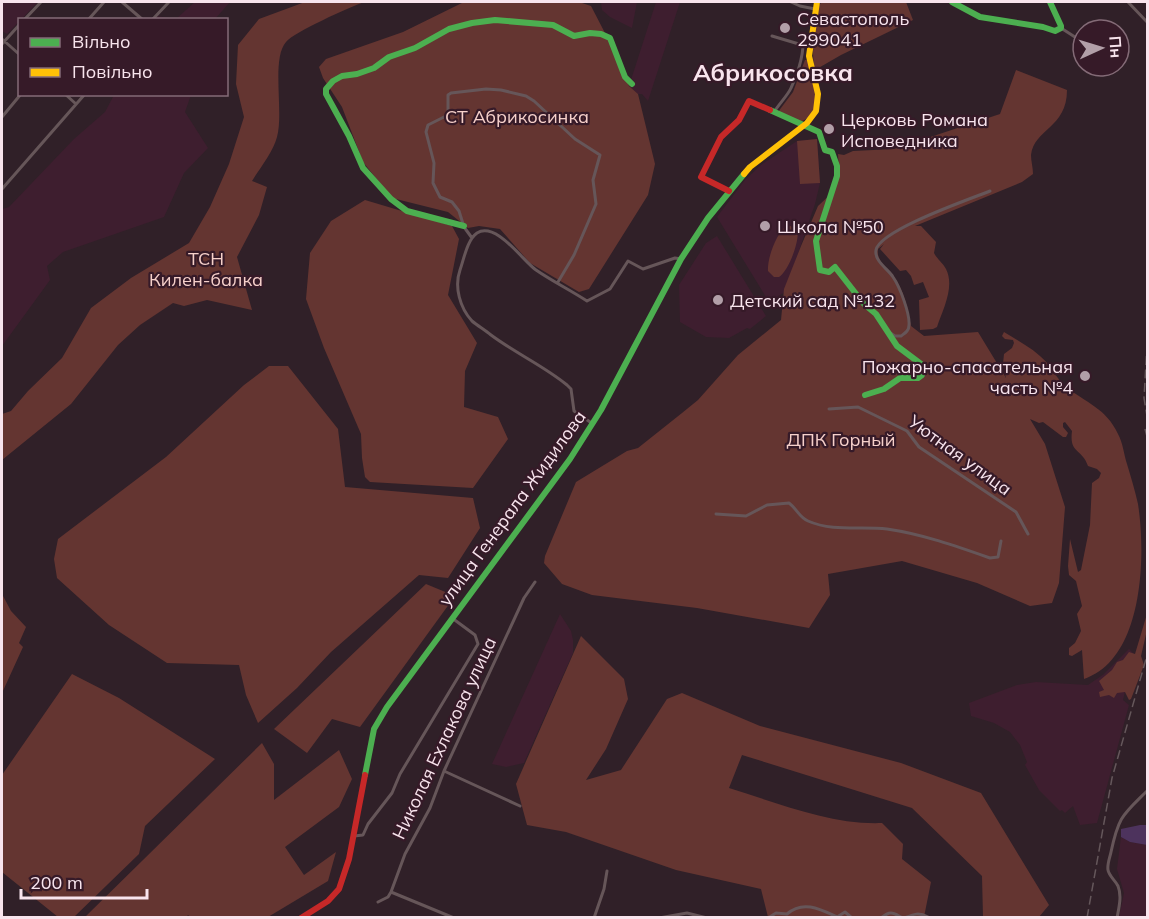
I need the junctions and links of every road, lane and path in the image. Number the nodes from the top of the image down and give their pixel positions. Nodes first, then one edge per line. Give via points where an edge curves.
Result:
1 (41, 2) edge
2 (105, 2) edge
3 (122, 2) edge
4 (169, 2) edge
5 (791, 2) edge
6 (954, 2) edge
7 (1050, 2) edge
8 (1128, 2) edge
9 (816, 5) edge
10 (26, 18) edge
11 (90, 18) edge
12 (140, 18) edge
13 (154, 18) edge
14 (1148, 23) edge
15 (18, 26) edge
16 (1061, 28) junction
17 (1071, 34) edge
18 (772, 36) dead end
19 (2, 41) edge
20 (806, 46) junction
21 (18, 53) edge
22 (632, 84) dead end
23 (19, 96) edge
24 (67, 96) edge
25 (83, 96) edge
26 (76, 104) junction
27 (774, 112) junction
28 (2, 117) edge
29 (804, 125) junction
30 (2, 189) edge
31 (729, 191) junction
32 (990, 191) dead end
33 (464, 226) junction
34 (472, 238) junction
35 (681, 259) junction
36 (558, 282) junction
37 (886, 329) junction
38 (865, 395) dead end
39 (829, 409) dead end
40 (593, 424) junction
41 (716, 514) dead end
42 (1028, 534) dead end
43 (1001, 541) dead end
44 (535, 582) dead end
45 (452, 618) junction
46 (444, 771) junction
47 (1148, 790) edge
48 (520, 806) dead end
49 (354, 836) junction
50 (608, 871) dead end
51 (391, 892) junction
52 (378, 902) dead end
53 (928, 917) edge
54 (301, 918) edge
55 (454, 918) edge
56 (594, 918) edge
57 (659, 918) edge
58 (706, 918) edge
59 (768, 918) edge
60 (852, 918) edge
61 (881, 918) edge
62 (904, 918) edge
63 (1117, 918) edge

1 - 10 street
2 - 11 street
3 - 12 street
4 - 13 street
5 - 9 street
6 - 16 street via 980,17 1055,31
7 - 16 street
8 - 14 street
9 - 20 street, улица Генерала Жидилова
15 - 19 street
16 - 17 street
18 - 20 street
19 - 21 street
20 - 27 street via 790,90
20 - 29 street, улица Генерала Жидилова via 818,103
22 - 33 street via 625,77 610,38 590,33 574,36 553,25 495,20 449,29 374,68 333,81 326,94 363,168 391,199 407,211
23 - 28 street
24 - 26 street
25 - 26 street
26 - 30 street
27 - 29 street
27 - 31 street via 749,101 739,120 721,137 701,177
29 - 31 street, улица Генерала Жидилова via 750,167
29 - 37 street via 819,132 825,150 832,152 837,166 816,241 820,270 824,273 835,267
31 - 35 street, улица Генерала Жидилова
32 - 37 street via 913,223 879,245 878,260 895,279 909,324 902,336
33 - 34 street
33 - 36 street via 452,202 435,190 434,163 426,135 428,125 447,115 448,95 452,93 494,89 526,96 575,139 600,155 593,180 596,204
34 - 36 street via 478,232 493,233 536,270
34 - 40 street via 458,274 457,289 472,321 567,385 574,411
35 - 36 street via 643,269 628,261 610,289 587,302
35 - 40 street, улица Генерала Жидилова
37 - 38 street via 897,346 921,364 922,375 895,380
39 - 42 street, Уютная улица via 858,407 907,431 919,447 1016,512
40 - 45 street, улица Генерала Жидилова
41 - 43 street via 746,516 767,506 789,503 799,517 817,524 927,537 990,558 998,557
44 - 46 street, Николая Ехлакова улица
45 - 49 street, улица Генерала Жидилова via 374,729
45 - 49 street via 475,635 478,644 392,793 363,835
46 - 48 street
46 - 51 street, Николая Ехлакова улица
47 - 63 street via 1118,822 1113,840 1108,872 1120,894
49 - 54 street, улица Генерала Жидилова via 339,890
50 - 56 street
51 - 52 street
51 - 55 street
53 - 62 street via 914,914
57 - 58 street via 687,913
59 - 60 street via 808,907 837,917 845,912
61 - 62 street via 893,912

